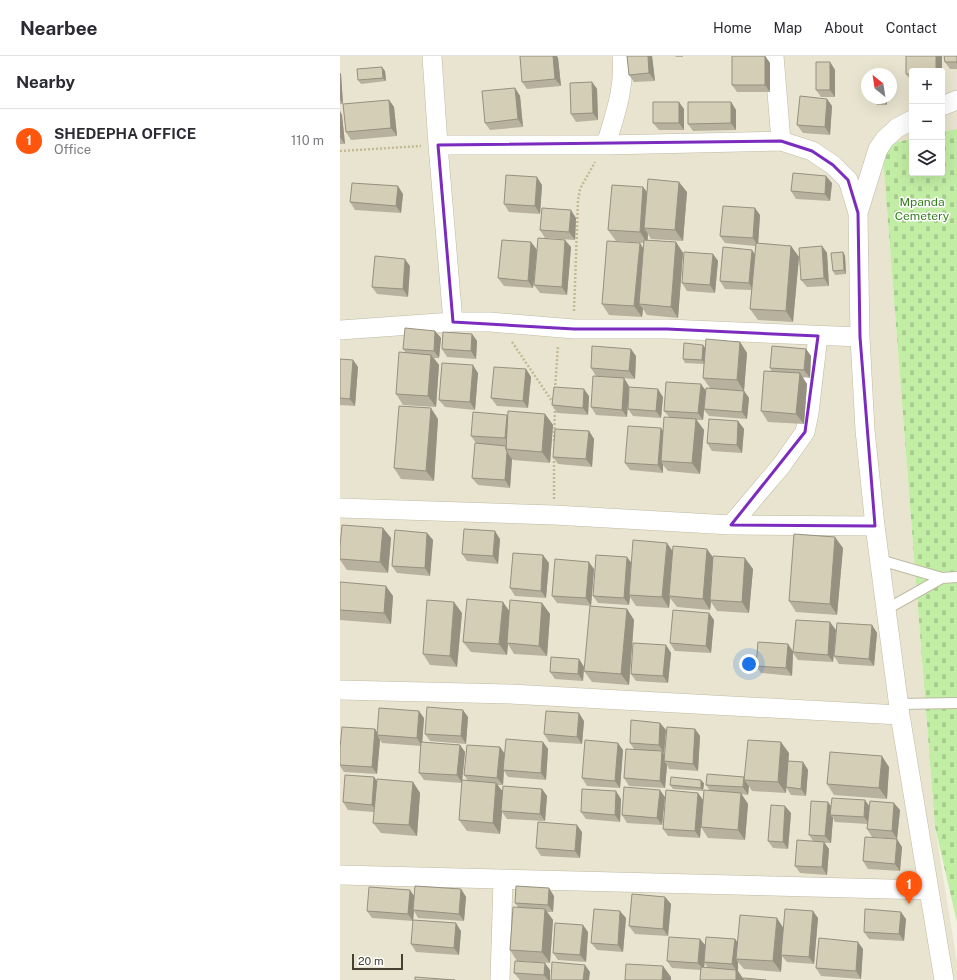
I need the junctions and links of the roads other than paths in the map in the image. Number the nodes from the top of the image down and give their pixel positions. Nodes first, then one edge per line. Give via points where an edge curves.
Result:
1 (432, 56) edge
2 (622, 56) edge
3 (774, 56) edge
4 (957, 100) edge
5 (945, 105) edge
6 (909, 122) edge
7 (781, 141) junction
8 (438, 145) junction
9 (606, 145) junction
10 (858, 214) junction
11 (453, 322) junction
12 (340, 330) edge
13 (818, 336) junction
14 (860, 337) junction
15 (340, 508) edge
16 (731, 525) junction
17 (875, 526) junction
18 (880, 560) junction
19 (957, 577) edge
20 (942, 578) junction
21 (886, 609) junction
22 (340, 690) edge
23 (957, 703) edge
24 (900, 709) junction
25 (340, 875) edge
26 (503, 880) junction
27 (929, 890) junction
28 (500, 980) edge
29 (944, 980) edge

1 - 8 street
2 - 9 street via 620,97
3 - 7 street
4 - 5 street
6 - 10 street via 897,128 878,149
7 - 9 street
7 - 10 street via 812,151 833,165 848,180
8 - 9 street
8 - 11 street
10 - 14 street
11 - 12 street
11 - 13 street
13 - 14 street
13 - 16 street via 805,432 781,466
14 - 17 street via 865,430
15 - 16 street via 554,515
16 - 17 street
17 - 18 street
18 - 20 lane
18 - 21 street
19 - 20 lane
20 - 21 lane
21 - 24 street
22 - 24 street
23 - 24 lane
24 - 27 street
25 - 26 street
26 - 27 street
26 - 28 street
27 - 29 street

